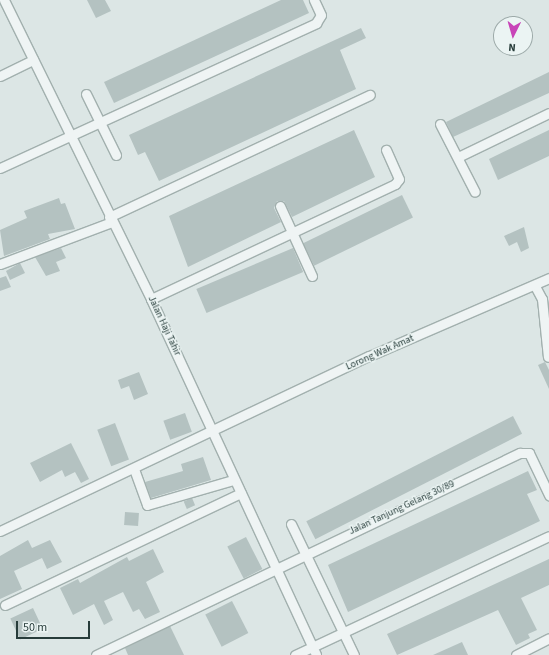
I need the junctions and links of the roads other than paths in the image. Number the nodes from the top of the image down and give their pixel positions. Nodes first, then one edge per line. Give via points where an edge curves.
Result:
1 (4, 0) edge
2 (314, 0) edge
3 (33, 60) junction
4 (0, 76) edge
5 (86, 94) dead end
6 (370, 95) dead end
7 (549, 113) edge
8 (99, 122) junction
9 (440, 124) dead end
10 (71, 135) junction
11 (386, 150) dead end
12 (116, 155) dead end
13 (458, 157) junction
14 (0, 168) edge
15 (475, 192) dead end
16 (280, 206) dead end
17 (111, 220) junction
18 (290, 231) junction
19 (0, 264) edge
20 (312, 276) dead end
21 (549, 278) edge
22 (535, 286) junction
23 (151, 298) junction
24 (548, 357) edge
25 (213, 433) junction
26 (134, 469) junction
27 (233, 480) junction
28 (240, 494) junction
29 (549, 494) edge
30 (291, 524) dead end
31 (0, 531) edge
32 (549, 536) edge
33 (305, 553) junction
34 (277, 568) junction
35 (5, 605) dead end
36 (343, 632) junction
37 (549, 638) edge
38 (312, 646) junction
39 (96, 655) edge
40 (295, 655) edge
41 (316, 655) edge
42 (354, 655) edge
43 (516, 655) edge

1 - 3 street, Jalan Haji Tahir
2 - 8 street via 321,14 316,23
3 - 4 street
3 - 10 street, Jalan Haji Tahir
5 - 8 street
6 - 17 street
7 - 13 street
8 - 10 street
8 - 12 street
9 - 13 street
10 - 14 street
10 - 17 street, Jalan Haji Tahir
11 - 18 street via 399,179 395,184
13 - 15 street
16 - 18 street
17 - 19 street
17 - 23 street, Jalan Haji Tahir
18 - 20 street
18 - 23 street
21 - 22 street, Lorong Wak Amat
22 - 24 street via 542,299
22 - 25 street, Lorong Wak Amat via 369,356
23 - 25 street, Jalan Haji Tahir
25 - 26 street, Lorong Wak Amat
25 - 27 street, Jalan Haji Tahir
26 - 27 street via 147,505
26 - 31 street, Lorong Wak Amat
27 - 28 street, Jalan Haji Tahir
28 - 34 street, Jalan Haji Tahir
28 - 35 street
29 - 33 street, Jalan Tanjung Gelang 30/89 via 528,453 520,453
30 - 33 street
32 - 36 street
33 - 34 street, Jalan Tanjung Gelang 30/89
33 - 36 street
34 - 38 street, Jalan Haji Tahir
34 - 39 street, Jalan Tanjung Gelang 30/89
36 - 38 street
36 - 42 street
37 - 43 street
38 - 40 street
38 - 41 street, Jalan Haji Tahir

